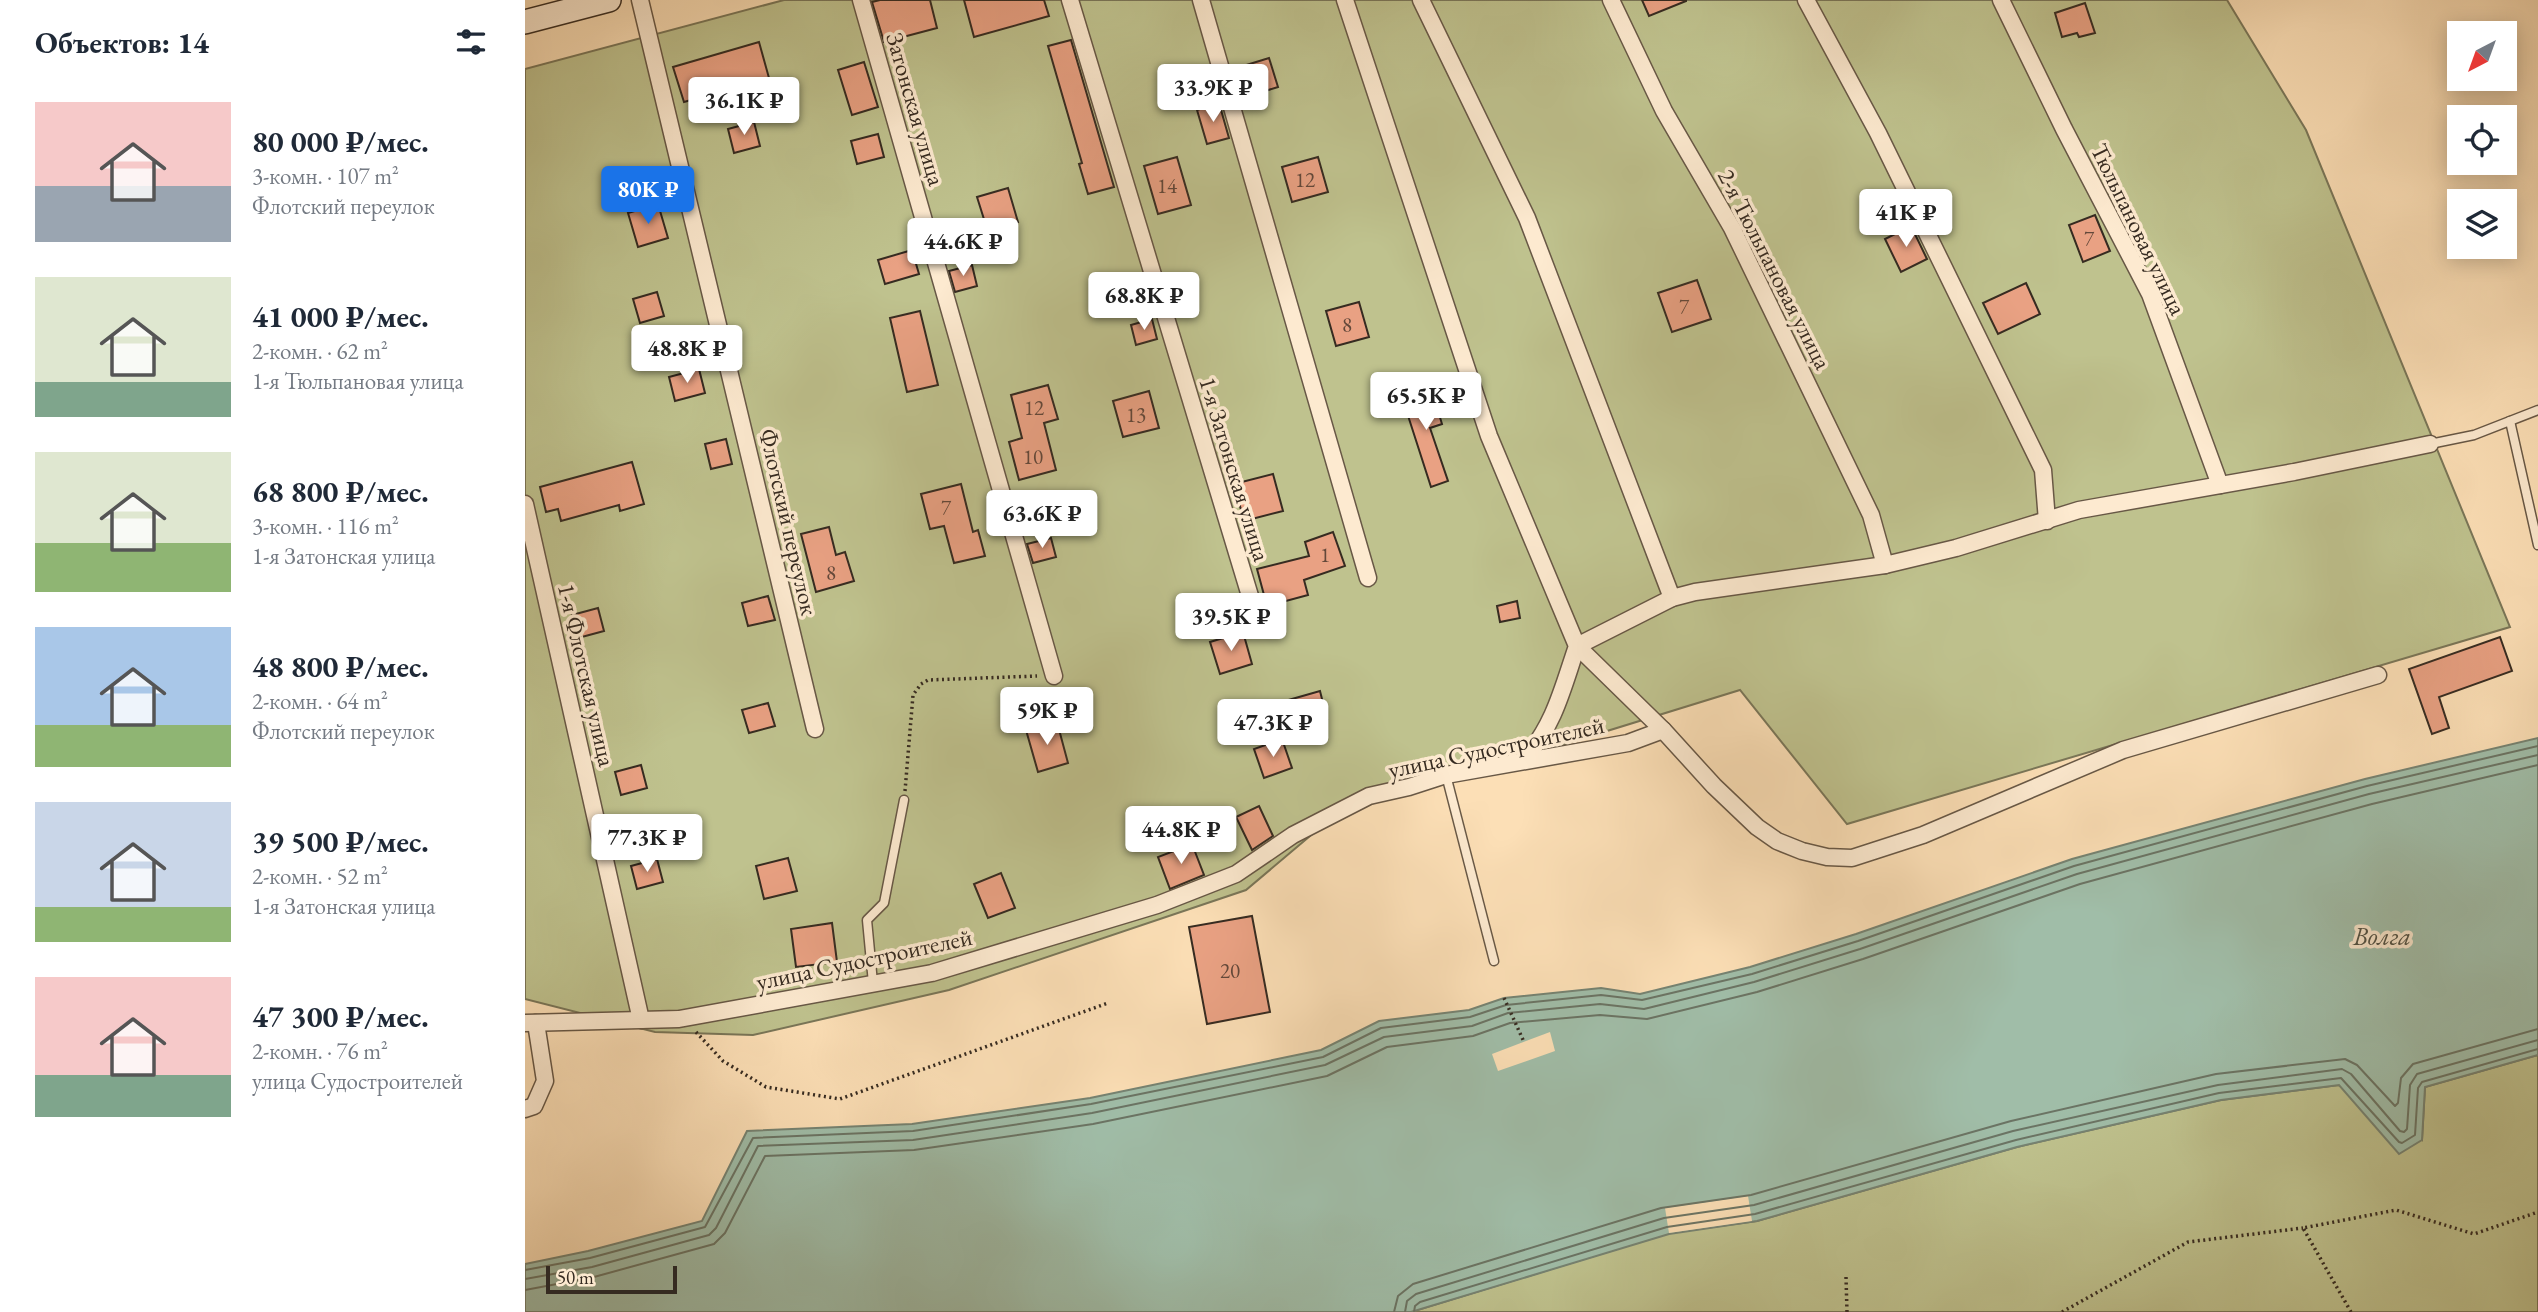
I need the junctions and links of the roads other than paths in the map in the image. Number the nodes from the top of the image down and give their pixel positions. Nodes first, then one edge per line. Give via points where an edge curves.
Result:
1 (609, 0) edge
2 (641, 0) edge
3 (861, 0) edge
4 (1070, 0) edge
5 (1201, 0) edge
6 (1345, 0) edge
7 (1421, 0) edge
8 (1611, 0) edge
9 (1806, 0) edge
10 (2001, 0) edge
11 (525, 22) edge
12 (2538, 410) edge
13 (2510, 421) junction
14 (2430, 444) joint
15 (2220, 485) junction
16 (525, 504) edge
17 (2047, 521) junction
18 (2538, 545) edge
19 (1885, 565) junction
20 (1368, 578) dead end
21 (1672, 598) junction
22 (1260, 629) dead end
23 (1577, 646) junction
24 (2378, 675) dead end
25 (1053, 676) road end
26 (815, 729) dead end
27 (1663, 730) junction
28 (1524, 760) junction
29 (1446, 775) junction
30 (904, 800) road end
31 (1494, 961) dead end
32 (873, 983) junction
33 (641, 1020) junction
34 (531, 1023) edge
35 (525, 1109) edge

1 - 11 main road
2 - 26 street, Флотский переулок
3 - 25 street, Затонская улица
4 - 22 street, 1-я Затонская улица
5 - 20 street
6 - 23 street via 1489,436
7 - 21 street via 1527,218
8 - 19 street, 2-я Тюльпановая улица via 1664,111 1732,229 1823,415 1871,515
9 - 17 street via 1878,133 2043,470
10 - 15 street, Тюльпановая улица via 2150,294
12 - 13 lane
13 - 14 lane via 2474,435
13 - 18 lane
14 - 15 street
15 - 17 street via 2078,510
16 - 33 street, 1-я Флотская улица
17 - 19 street
19 - 21 street
21 - 23 street
23 - 27 street
23 - 28 street via 1554,716
24 - 27 street via 2123,750 1923,835 1853,858 1827,857 1777,841 1714,786
27 - 28 street, улица Судостроителей via 1628,743
28 - 29 street, улица Судостроителей
29 - 31 lane
29 - 32 street, улица Судостроителей via 1369,796 1293,835 1236,874 1157,905 932,973
30 - 32 lane via 884,903 867,920
32 - 33 street, улица Судостроителей via 683,1018
33 - 34 street, улица Судостроителей
34 - 35 street via 545,1081 534,1106

